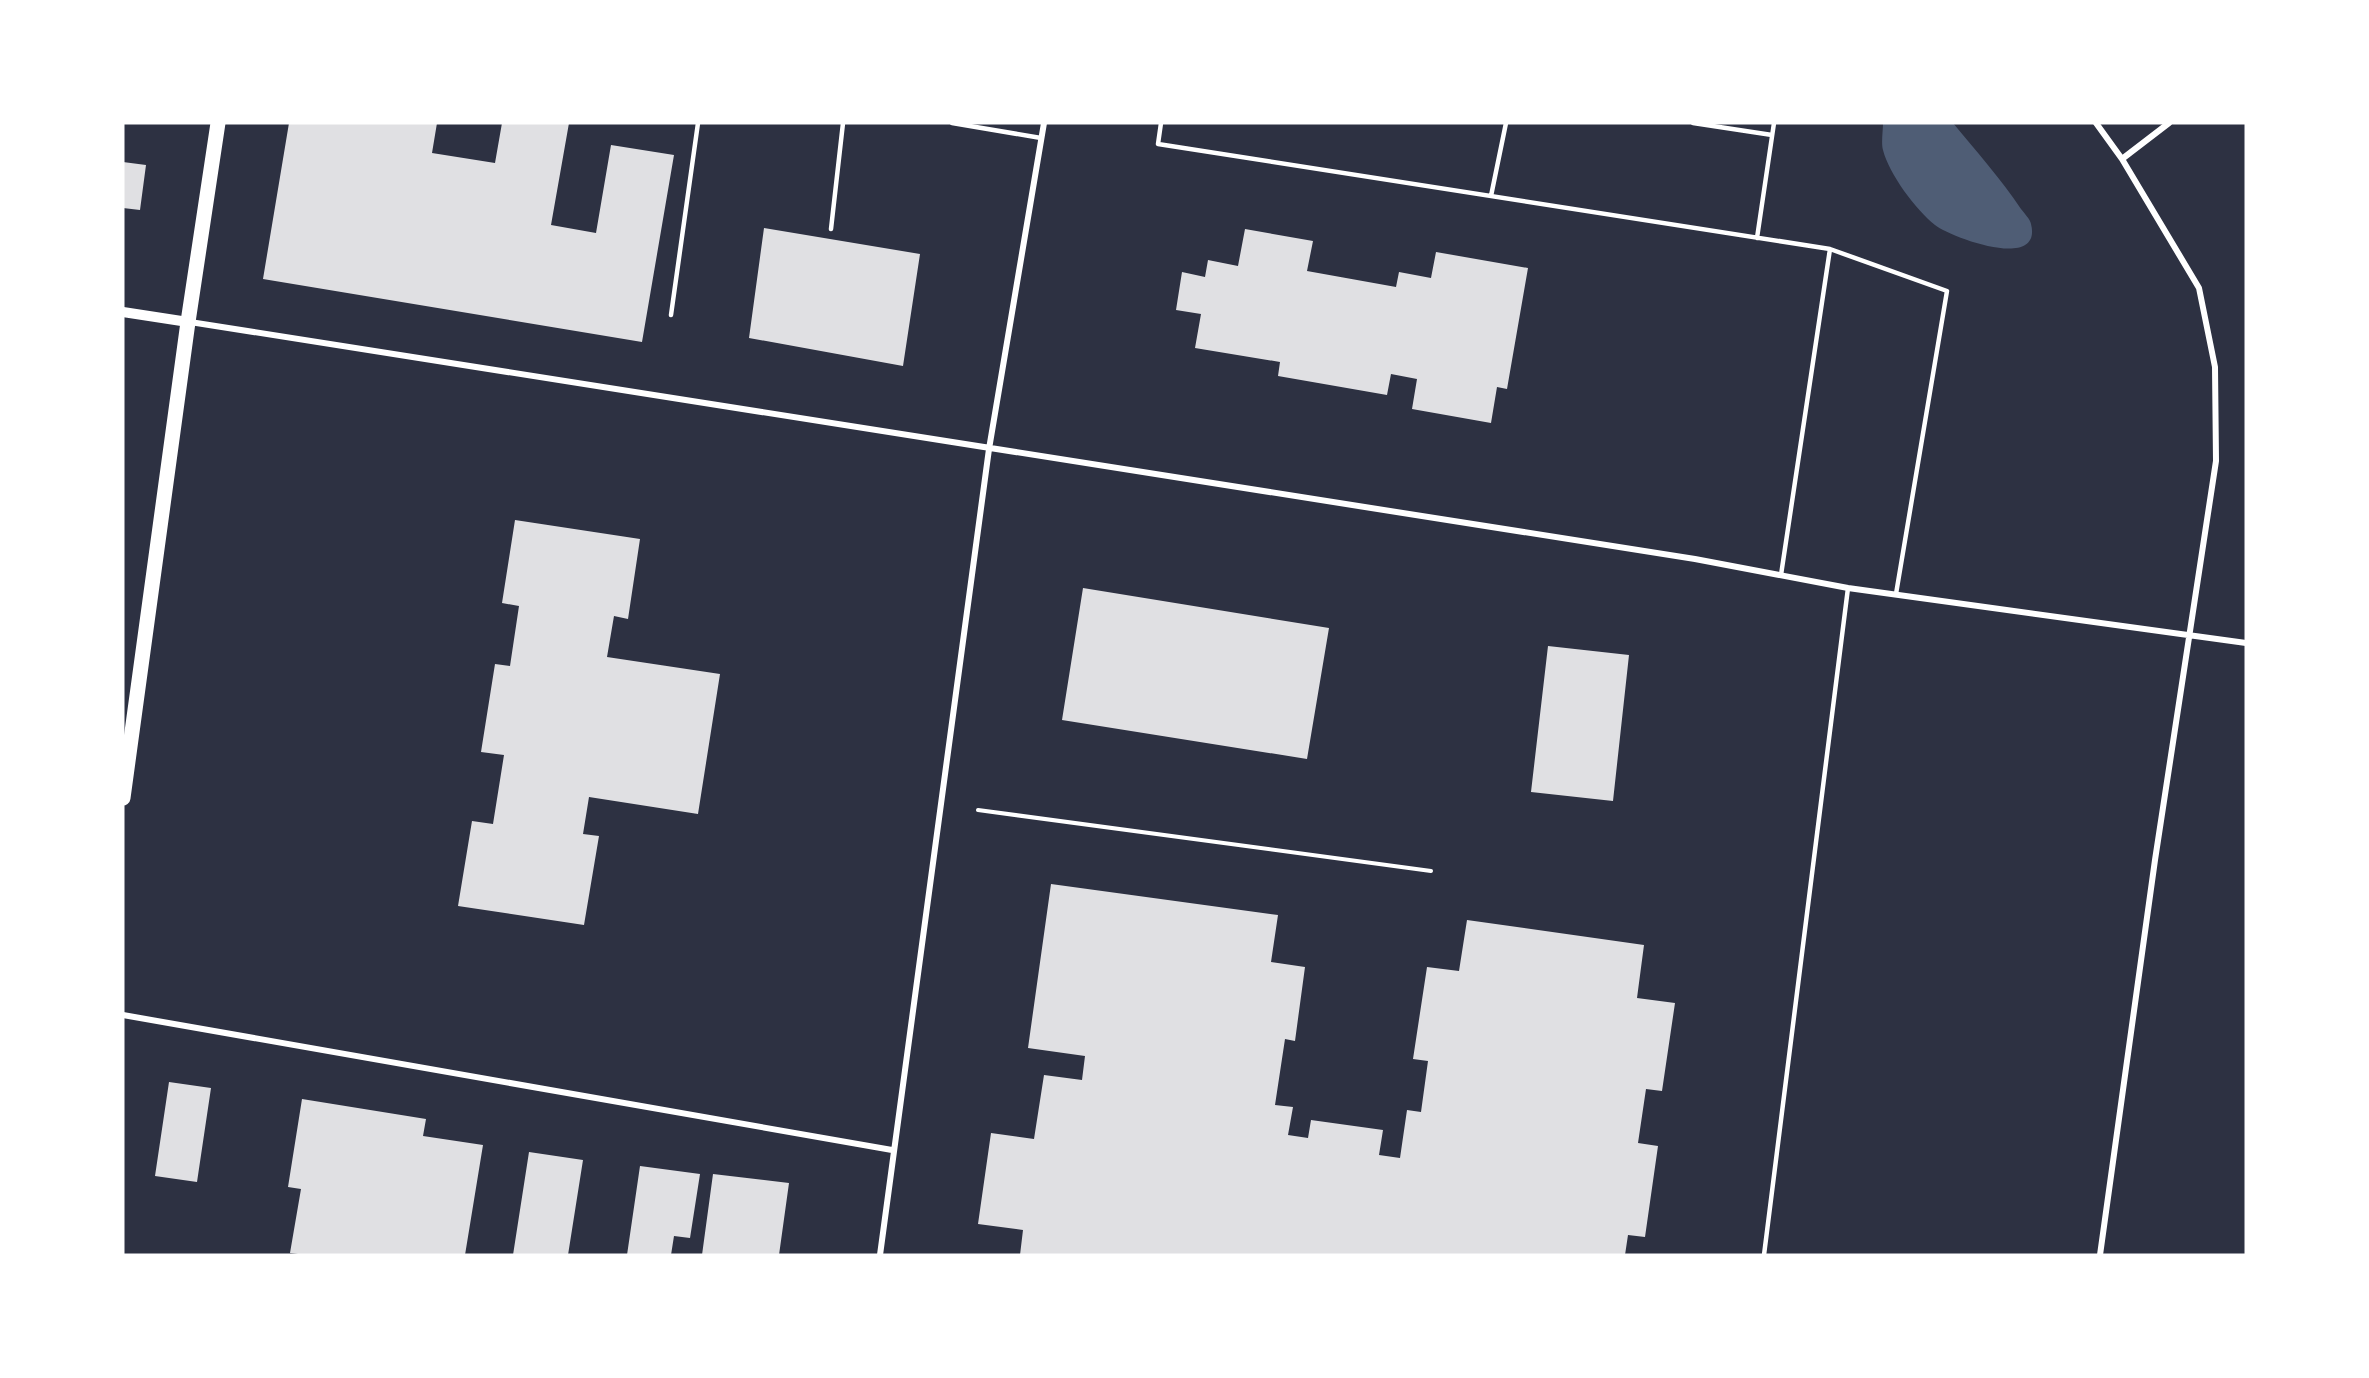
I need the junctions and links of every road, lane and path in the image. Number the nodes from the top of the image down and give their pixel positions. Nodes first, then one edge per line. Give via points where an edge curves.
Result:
1 (218, 123) edge
2 (698, 123) edge
3 (843, 123) edge
4 (952, 123) edge
5 (1044, 123) edge
6 (1161, 123) edge
7 (1506, 123) edge
8 (1693, 123) edge
9 (1774, 123) edge
10 (2096, 123) edge
11 (2167, 123) edge
12 (1772, 135) junction
13 (1041, 138) junction
14 (2121, 159) junction
15 (1491, 196) junction
16 (831, 230) dead end
17 (1757, 238) junction
18 (1830, 249) junction
19 (123, 312) edge
20 (671, 315) dead end
21 (188, 322) junction
22 (989, 449) junction
23 (1781, 575) junction
24 (1848, 588) junction
25 (1896, 594) junction
26 (2190, 634) junction
27 (2246, 643) edge
28 (123, 798) edge
29 (978, 810) dead end
30 (1431, 871) dead end
31 (123, 1015) edge
32 (892, 1150) junction
33 (880, 1255) edge
34 (1764, 1255) edge
35 (2100, 1255) edge

1 - 21 main road
2 - 20 lane
3 - 16 lane
4 - 13 lane
5 - 13 street
6 - 15 lane via 1158,144
7 - 15 lane
8 - 12 lane
9 - 12 lane
10 - 14 street
11 - 14 street
12 - 17 lane
13 - 22 street
14 - 26 street via 2199,288 2215,367 2216,461
15 - 17 lane
17 - 18 lane
18 - 23 lane
18 - 25 lane via 1947,291
19 - 21 street
21 - 22 street
21 - 28 main road
22 - 23 street
22 - 32 street
23 - 24 street
24 - 25 street
24 - 34 lane
25 - 26 street
26 - 27 street
26 - 35 street
29 - 30 path
31 - 32 street
32 - 33 street

